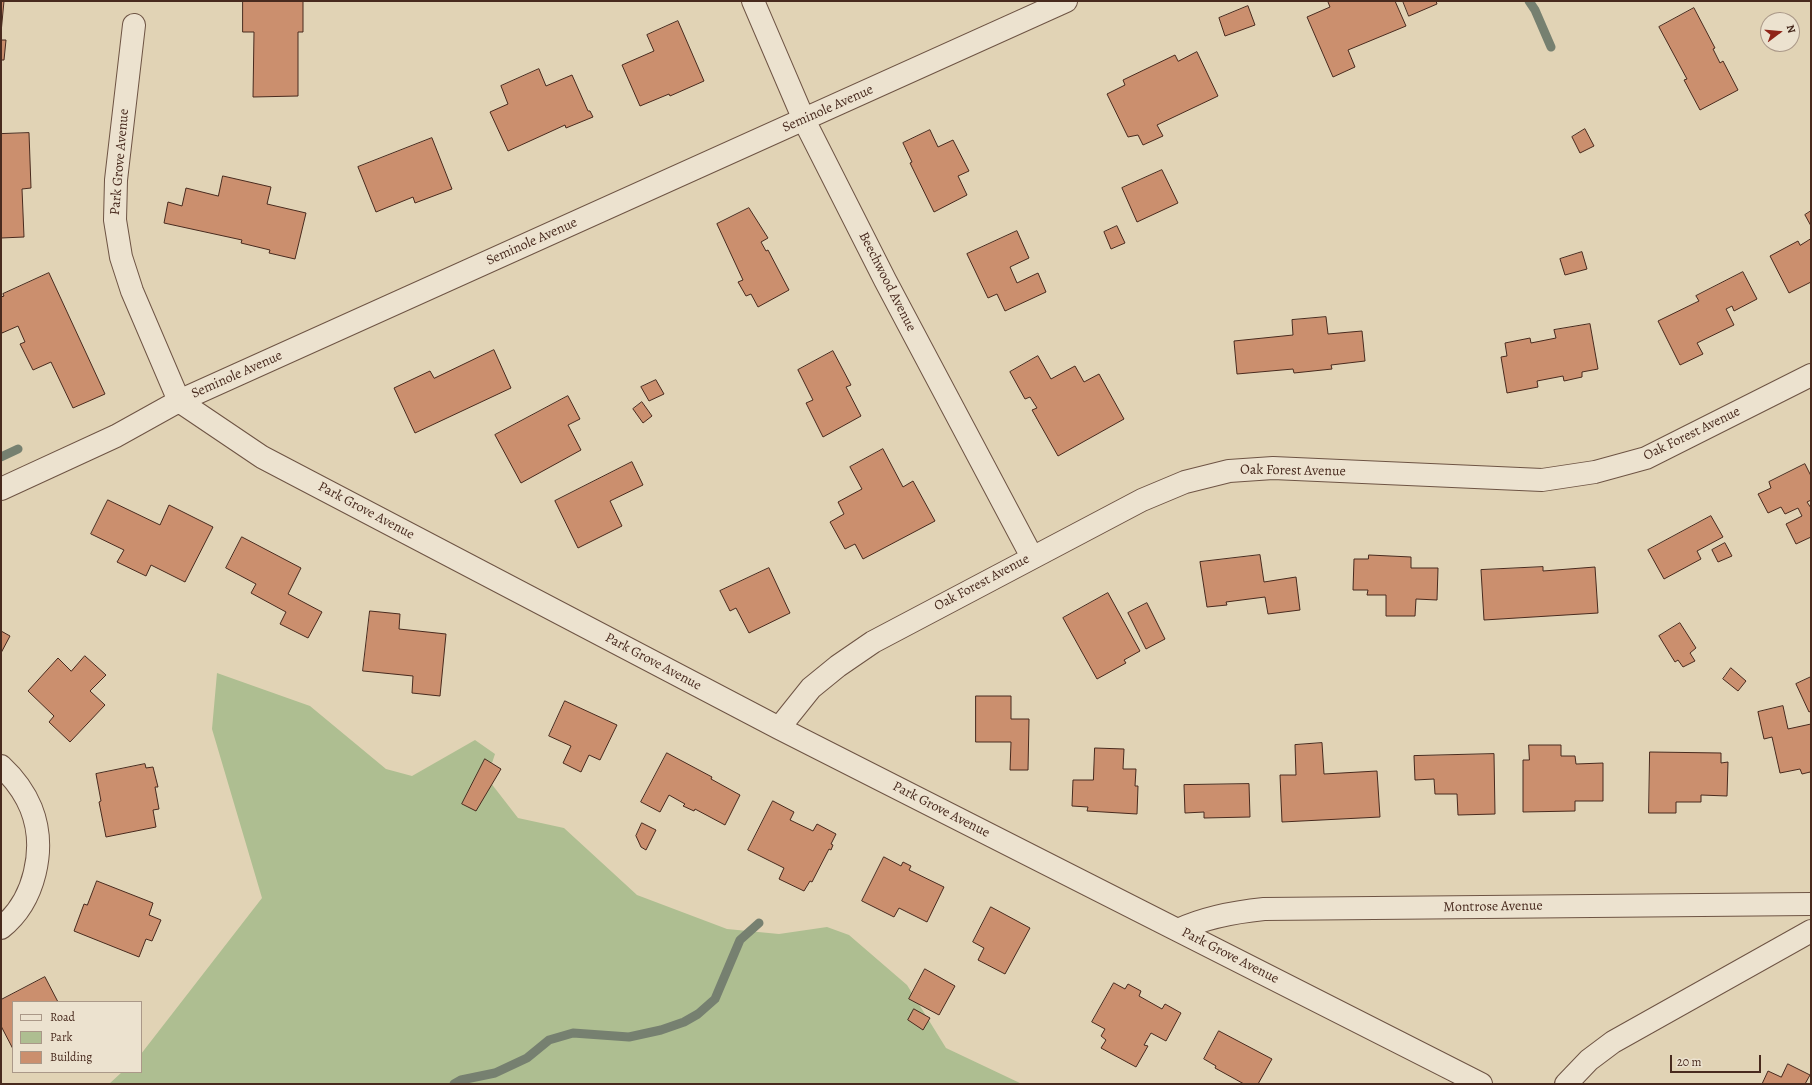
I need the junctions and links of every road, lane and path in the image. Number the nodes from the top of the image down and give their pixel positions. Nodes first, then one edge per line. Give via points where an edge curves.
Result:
1 (753, 1) edge
2 (1066, 1) edge
3 (134, 25) dead end
4 (804, 120) junction
5 (1811, 375) edge
6 (179, 401) junction
7 (1, 489) edge
8 (1032, 556) junction
9 (779, 728) junction
10 (1, 766) edge
11 (1811, 904) edge
12 (1, 928) edge
13 (1178, 930) junction
14 (1811, 931) edge
15 (1481, 1084) edge
16 (1566, 1084) edge

1 - 4 street, Beechwood Avenue
2 - 4 street, Seminole Avenue
3 - 6 street, Park Grove Avenue via 116,180 115,220 121,257 132,291
4 - 6 street, Seminole Avenue
4 - 8 street, Beechwood Avenue via 885,280
5 - 8 street, Oak Forest Avenue via 1646,458 1594,472 1542,480 1274,468 1229,470 1185,482 1142,500
6 - 7 street, Seminole Avenue via 116,436
6 - 9 street, Park Grove Avenue via 262,457
8 - 9 street, Oak Forest Avenue via 873,642 811,688
9 - 13 street, Park Grove Avenue
10 - 12 street via 20,788 31,809 38,845 37,864 28,892 15,913
11 - 13 street, Montrose Avenue via 1264,909 1231,912 1196,921
13 - 15 street, Park Grove Avenue
14 - 16 street via 1613,1042 1589,1060

